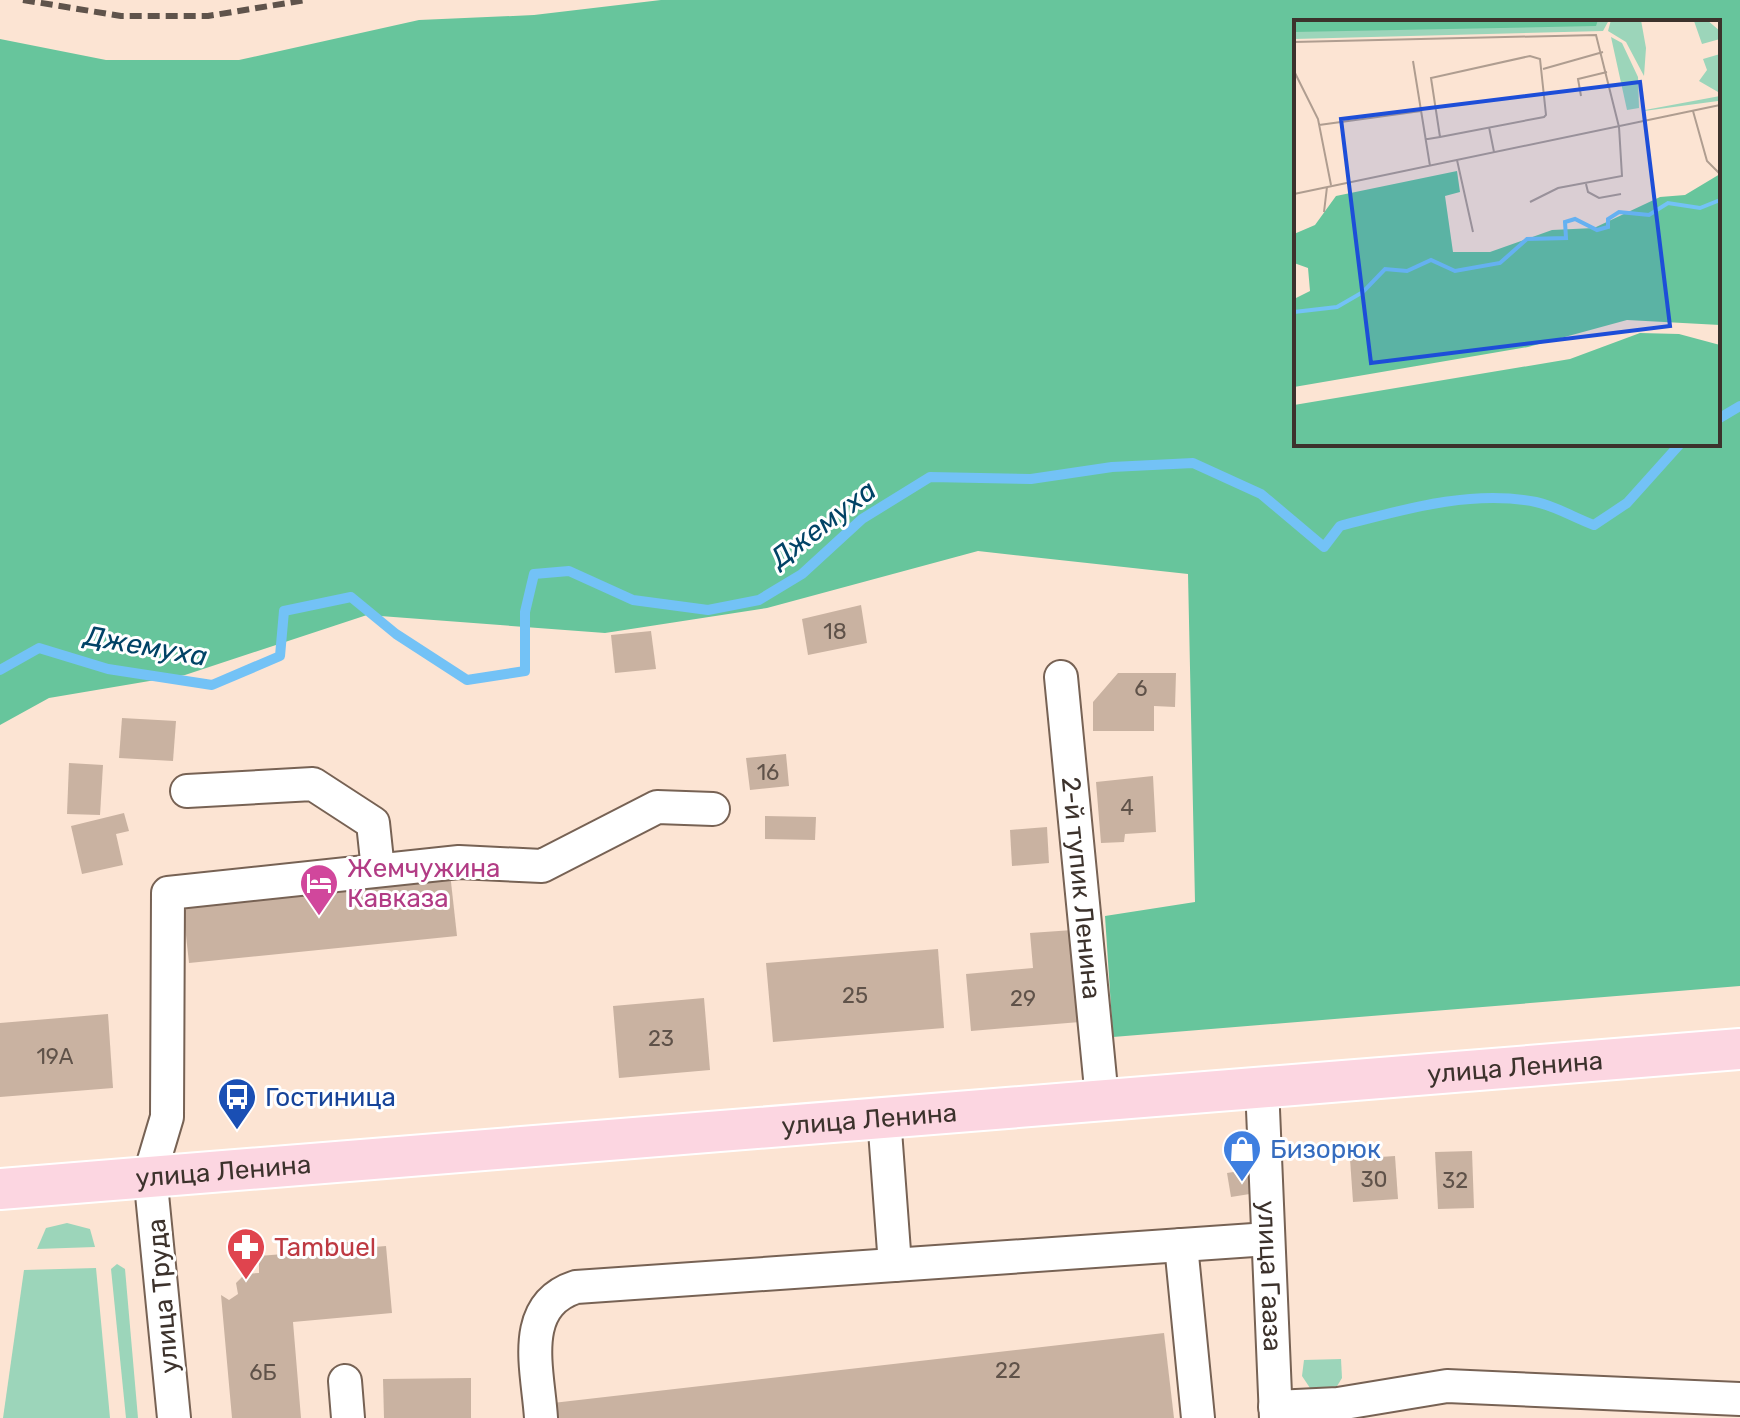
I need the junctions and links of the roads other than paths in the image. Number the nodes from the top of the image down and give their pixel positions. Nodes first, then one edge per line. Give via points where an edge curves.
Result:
1 (1061, 677) dead end
2 (187, 791) dead end
3 (713, 809) dead end
4 (378, 870) junction
5 (1740, 1049) edge
6 (1262, 1086) junction
7 (1102, 1099) junction
8 (884, 1117) junction
9 (150, 1174) junction
10 (0, 1189) edge
11 (1268, 1239) junction
12 (1181, 1245) junction
13 (895, 1265) junction
14 (345, 1381) dead end
15 (1740, 1399) edge
16 (1276, 1413) edge
17 (174, 1418) edge
18 (348, 1418) edge
19 (541, 1418) edge
20 (1198, 1418) edge

1 - 7 street, 2-й тупик Ленина
2 - 4 street via 313,784 373,823
3 - 4 street via 657,807 542,866 459,862
4 - 9 street via 168,893 167,1117
5 - 6 main road, улица Ленина
6 - 7 main road, улица Ленина
6 - 11 street, улица Гааза
7 - 8 main road, улица Ленина
8 - 9 main road, улица Ленина
8 - 13 street
9 - 10 main road, улица Ленина
9 - 17 street, улица Труда
11 - 12 street
11 - 16 street, улица Гааза
12 - 13 street
12 - 20 street
13 - 19 street via 576,1287 559,1293 545,1305 536,1326
14 - 18 street
15 - 16 street via 1447,1386

